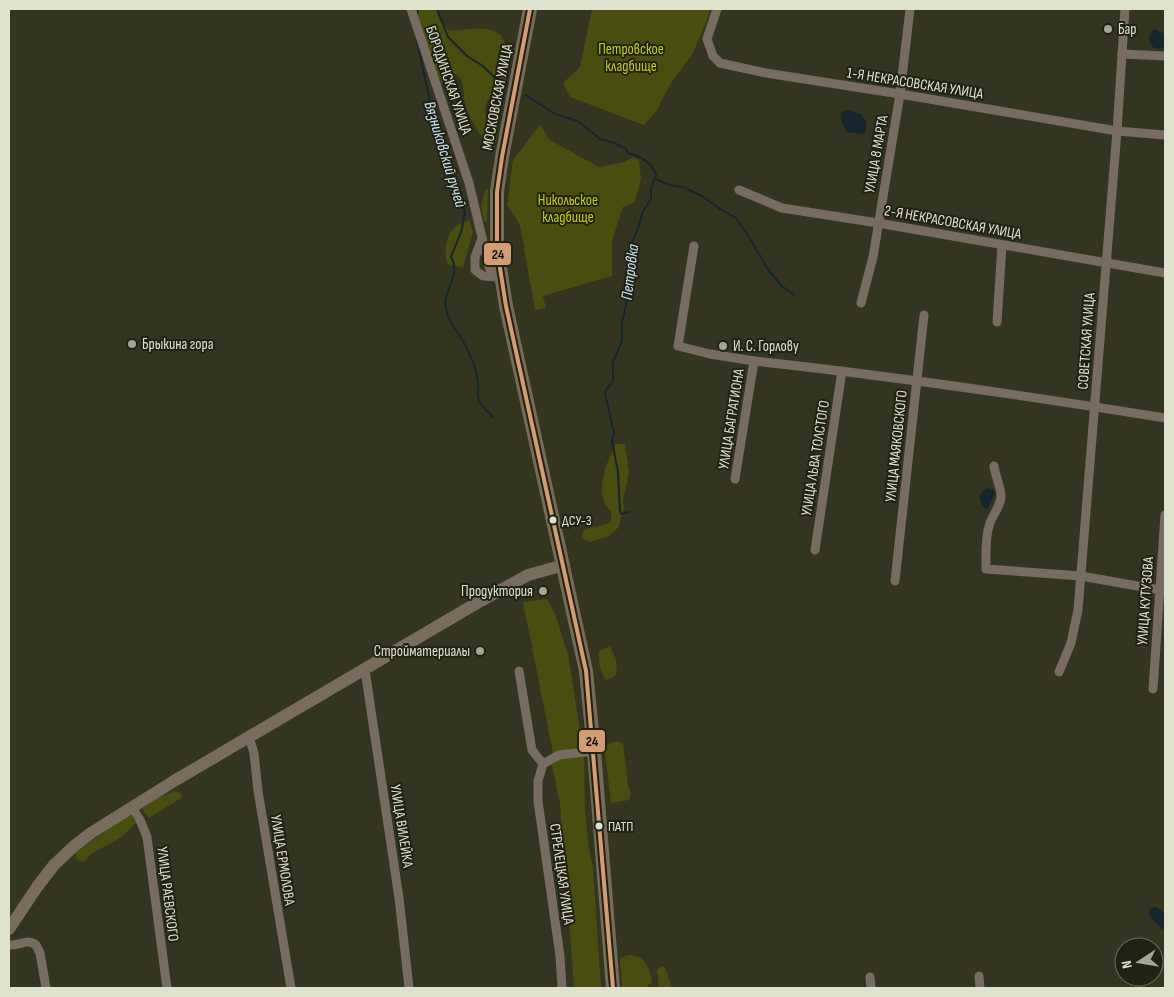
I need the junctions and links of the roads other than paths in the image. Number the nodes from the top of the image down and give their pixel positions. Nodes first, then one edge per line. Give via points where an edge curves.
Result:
1 (411, 9) edge
2 (530, 9) edge
3 (717, 9) edge
4 (910, 9) edge
5 (1125, 9) edge
6 (1122, 54) junction
7 (1165, 56) edge
8 (900, 94) junction
9 (1117, 131) junction
10 (1165, 135) edge
11 (738, 190) dead end
12 (878, 223) junction
13 (482, 239) junction
14 (1002, 245) junction
15 (694, 246) dead end
16 (1106, 262) junction
17 (1165, 273) edge
18 (497, 276) junction
19 (861, 303) dead end
20 (924, 314) dead end
21 (997, 322) dead end
22 (754, 361) junction
23 (842, 371) junction
24 (917, 381) junction
25 (1094, 407) junction
26 (1165, 418) edge
27 (994, 466) dead end
28 (735, 479) dead end
29 (1165, 515) edge
30 (815, 550) dead end
31 (564, 565) junction
32 (1081, 576) junction
33 (895, 581) dead end
34 (1160, 590) junction
35 (365, 670) junction
36 (519, 671) dead end
37 (1059, 672) dead end
38 (1153, 689) dead end
39 (249, 737) junction
40 (594, 751) junction
41 (543, 764) junction
42 (132, 807) junction
43 (9, 929) edge
44 (9, 945) edge
45 (979, 976) dead end
46 (870, 977) dead end
47 (46, 988) edge
48 (167, 988) edge
49 (291, 988) edge
50 (406, 988) edge
51 (562, 988) edge
52 (614, 988) edge
53 (870, 988) edge
54 (980, 988) edge

1 - 13 street, БОРОДИНСКАЯ УЛИЦА via 470,183
2 - 18 main road, МОСКОВСКАЯ УЛИЦА via 497,192
3 - 8 street, 1-Я НЕКРАСОВСКАЯ УЛИЦА via 707,39 713,56 720,63
4 - 8 street, УЛИЦА 8 МАРТА
5 - 6 street, СОВЕТСКАЯ УЛИЦА
6 - 7 street
6 - 9 street, СОВЕТСКАЯ УЛИЦА
8 - 9 street, 1-Я НЕКРАСОВСКАЯ УЛИЦА
8 - 12 street, УЛИЦА 8 МАРТА
9 - 10 street, 1-Я НЕКРАСОВСКАЯ УЛИЦА
9 - 16 street, СОВЕТСКАЯ УЛИЦА
11 - 12 street, 2-Я НЕКРАСОВСКАЯ УЛИЦА via 782,208
12 - 14 street, 2-Я НЕКРАСОВСКАЯ УЛИЦА
12 - 19 street, УЛИЦА 8 МАРТА
13 - 18 street, БОРОДИНСКАЯ УЛИЦА
13 - 18 street via 474,267 479,274
14 - 16 street, 2-Я НЕКРАСОВСКАЯ УЛИЦА
14 - 21 street
15 - 22 street, УЛИЦА БАГРАТИОНА via 678,346
16 - 17 street, 2-Я НЕКРАСОВСКАЯ УЛИЦА
16 - 25 street, СОВЕТСКАЯ УЛИЦА
18 - 31 main road, МОСКОВСКАЯ УЛИЦА
20 - 24 street, УЛИЦА МАЯКОВСКОГО
22 - 23 street
22 - 28 street, УЛИЦА БАГРАТИОНА
23 - 24 street
23 - 30 street, УЛИЦА ЛЬВА ТОЛСТОГО
24 - 25 street
24 - 33 street, УЛИЦА МАЯКОВСКОГО
25 - 26 street
25 - 32 street, СОВЕТСКАЯ УЛИЦА
27 - 32 street via 1000,500 989,525 986,569
29 - 34 street, УЛИЦА КУТУЗОВА
31 - 35 street via 518,580
31 - 40 main road, МОСКОВСКАЯ УЛИЦА via 586,671
32 - 34 street
32 - 37 street, СОВЕТСКАЯ УЛИЦА via 1071,644
34 - 38 street, УЛИЦА КУТУЗОВА
35 - 39 street
35 - 50 street, УЛИЦА ВИЛЕЙКА via 400,898
36 - 41 street via 532,750
39 - 42 street
39 - 49 street, УЛИЦА ЕРМОЛОВА
40 - 41 street via 559,755
40 - 52 main road, МОСКОВСКАЯ УЛИЦА
41 - 51 street, СТРЕЛЕЦКАЯ УЛИЦА via 538,781 538,801
42 - 43 street via 91,833 63,856
42 - 48 street, УЛИЦА РАЕВСКОГО via 147,837
44 - 47 street via 28,941 36,945
45 - 54 street
46 - 53 street

